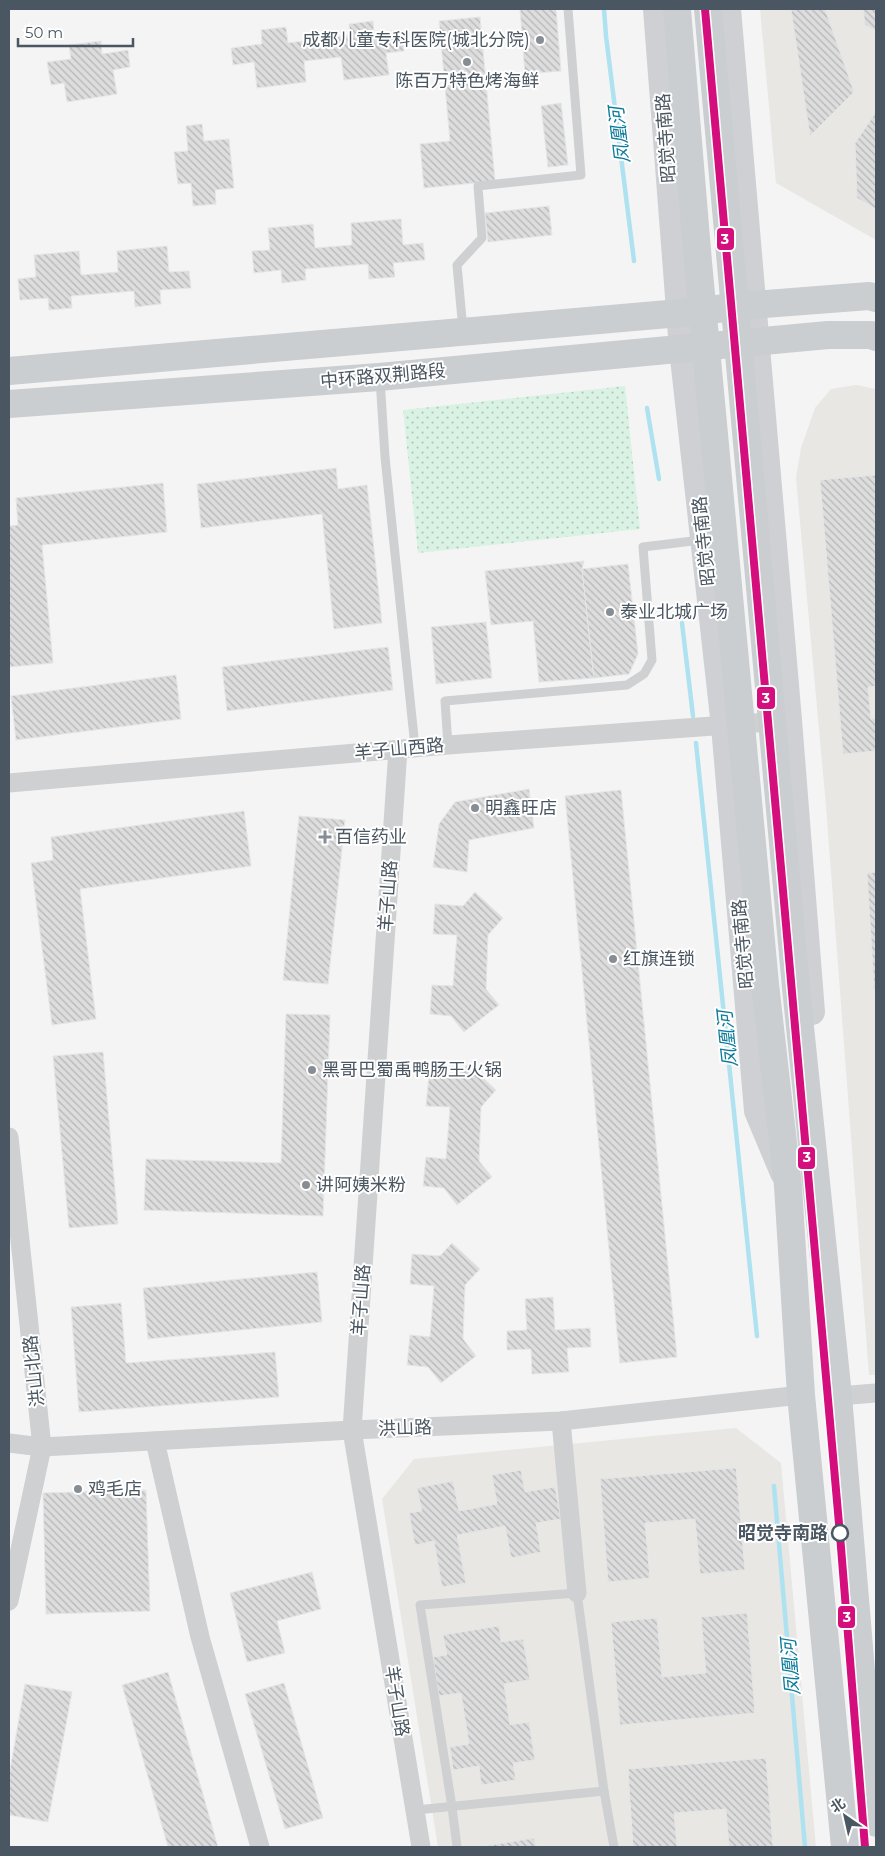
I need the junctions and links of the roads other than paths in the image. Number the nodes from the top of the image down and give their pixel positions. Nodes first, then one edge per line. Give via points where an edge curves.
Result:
1 (568, 9) edge
2 (656, 9) edge
3 (677, 9) edge
4 (708, 9) edge
5 (728, 9) edge
6 (876, 298) edge
7 (753, 305) junction
8 (680, 314) junction
9 (463, 332) junction
10 (876, 337) edge
11 (756, 340) junction
12 (682, 349) junction
13 (9, 372) edge
14 (380, 377) junction
15 (9, 404) edge
16 (704, 540) junction
17 (789, 720) junction
18 (724, 726) junction
19 (448, 745) junction
20 (406, 748) junction
21 (9, 783) edge
22 (9, 1137) edge
23 (816, 1185) junction
24 (788, 1186) junction
25 (876, 1393) edge
26 (801, 1395) junction
27 (838, 1396) junction
28 (562, 1421) junction
29 (352, 1430) junction
30 (154, 1441) junction
31 (9, 1443) edge
32 (42, 1447) junction
33 (577, 1593) junction
34 (9, 1601) edge
35 (604, 1791) junction
36 (452, 1807) junction
37 (416, 1810) junction
38 (876, 1823) edge
39 (260, 1847) edge
40 (421, 1847) edge
41 (457, 1847) edge
42 (614, 1847) edge
43 (845, 1847) edge

1 - 9 lane via 581,175 478,186 482,238 457,265
2 - 8 street, 昭觉寺南路
3 - 24 main road, 昭觉寺南路 via 765,984
4 - 23 main road
5 - 7 street
6 - 7 main road, 中环路双荆路段
7 - 8 main road, 中环路双荆路段
7 - 11 street
8 - 9 main road, 中环路双荆路段
8 - 12 street, 昭觉寺南路
9 - 13 main road, 中环路双荆路段
10 - 11 main road, 中环路双荆路段 via 828,335
11 - 12 main road, 中环路双荆路段
11 - 17 street
12 - 14 main road, 中环路双荆路段
12 - 16 street, 昭觉寺南路
14 - 15 main road, 中环路双荆路段
14 - 20 lane
16 - 18 street, 昭觉寺南路
16 - 19 lane via 643,547 652,660 644,674 627,685 445,701
17 - 18 street, 羊子山西路
17 - 23 street via 819,1109
18 - 19 street, 羊子山西路
18 - 24 street, 昭觉寺南路 via 757,1111
19 - 20 street, 羊子山西路
20 - 21 street, 羊子山西路
20 - 29 street, 羊子山路
22 - 32 street, 洪山北路
23 - 27 main road
24 - 26 main road, 昭觉寺南路
25 - 27 street
26 - 28 street, 洪山路
26 - 43 main road, 昭觉寺南路
27 - 38 main road
28 - 29 street, 洪山路
28 - 33 street
29 - 30 street, 洪山路
29 - 37 street, 羊子山路
30 - 32 street, 洪山路
30 - 39 street via 200,1637
31 - 32 street, 洪山路
32 - 34 street, 洪山北路
33 - 35 lane
33 - 36 lane via 420,1605
35 - 36 lane
35 - 42 lane
36 - 37 lane
36 - 41 lane
37 - 40 street, 羊子山路

